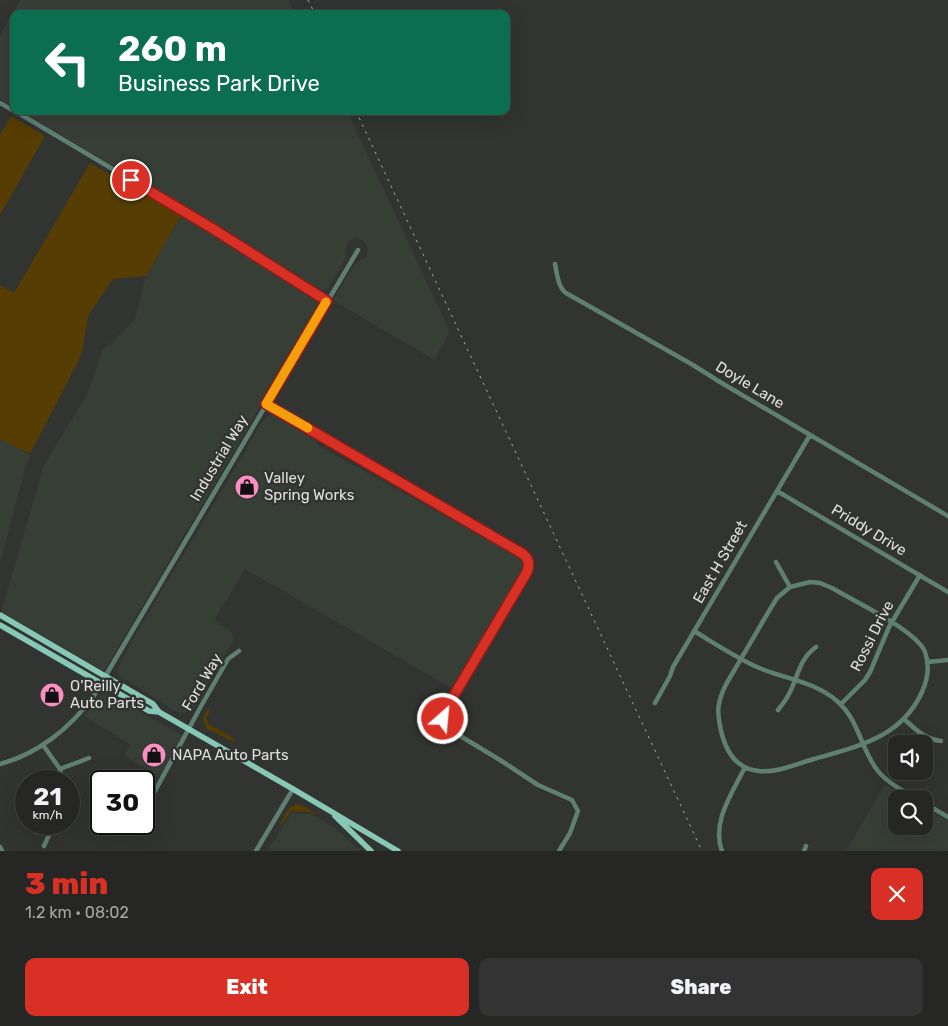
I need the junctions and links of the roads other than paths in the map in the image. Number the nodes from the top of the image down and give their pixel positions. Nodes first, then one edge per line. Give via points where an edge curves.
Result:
1 (21, 115) edge
2 (358, 250) dead end
3 (555, 264) dead end
4 (327, 301) junction
5 (266, 404) junction
6 (810, 435) junction
7 (777, 491) junction
8 (948, 516) edge
9 (776, 562) dead end
10 (920, 575) junction
11 (790, 587) junction
12 (948, 592) edge
13 (0, 615) edge
14 (892, 623) junction
15 (0, 625) edge
16 (694, 631) junction
17 (816, 647) dead end
18 (239, 651) dead end
19 (742, 658) junction
20 (948, 660) edge
21 (928, 662) junction
22 (102, 680) junction
23 (795, 680) junction
24 (654, 702) dead end
25 (841, 704) junction
26 (778, 710) dead end
27 (904, 719) junction
28 (189, 729) junction
29 (942, 741) dead end
30 (864, 743) junction
31 (44, 745) junction
32 (89, 758) dead end
33 (0, 764) edge
34 (746, 767) junction
35 (60, 769) joint
36 (294, 789) junction
37 (902, 790) edge
38 (155, 791) edge
39 (933, 808) edge
40 (331, 811) junction
41 (948, 817) edge
42 (49, 835) edge
43 (44, 846) dead end
44 (0, 848) edge
45 (2, 851) edge
46 (256, 851) edge
47 (371, 851) edge
48 (398, 851) edge
49 (559, 851) edge
50 (722, 851) edge

1 - 4 street via 210,227
2 - 4 street, Industrial Way
3 - 6 street, Doyle Lane via 560,285 566,293
4 - 5 street, Industrial Way
5 - 22 street, Industrial Way
5 - 49 street via 526,556 527,572 443,716 443,722 446,728 529,781 569,798 576,805 575,821
6 - 7 street, East H Street
6 - 8 street, Doyle Lane
7 - 10 street, Priddy Drive
7 - 16 street, East H Street
9 - 11 street
10 - 12 street, Priddy Drive
10 - 14 street, Rossi Drive
11 - 14 street via 820,583
11 - 19 street via 777,598
13 - 22 main road
14 - 21 street via 916,639
14 - 25 street, Rossi Drive via 870,672
15 - 22 main road
16 - 19 street
16 - 24 street, East H Street
17 - 23 street via 804,660
18 - 28 street, Ford Way via 228,659
19 - 23 street via 756,667
19 - 34 street via 721,693 718,714 727,751
20 - 21 street
21 - 27 street via 924,687
22 - 28 main road via 153,704 159,712
22 - 31 street, Industrial Way via 75,719
23 - 25 street via 819,689
23 - 26 street
25 - 30 street
27 - 29 street via 924,736
27 - 30 street via 888,732
28 - 36 main road
28 - 38 street, Ford Way
30 - 34 street via 772,771
30 - 37 street via 880,773
31 - 33 street, Industrial Way
31 - 35 street
32 - 35 street
34 - 50 street via 720,823 718,836
36 - 40 main road
36 - 46 street
39 - 41 street
40 - 47 main road
40 - 48 main road
42 - 43 street
44 - 45 street

